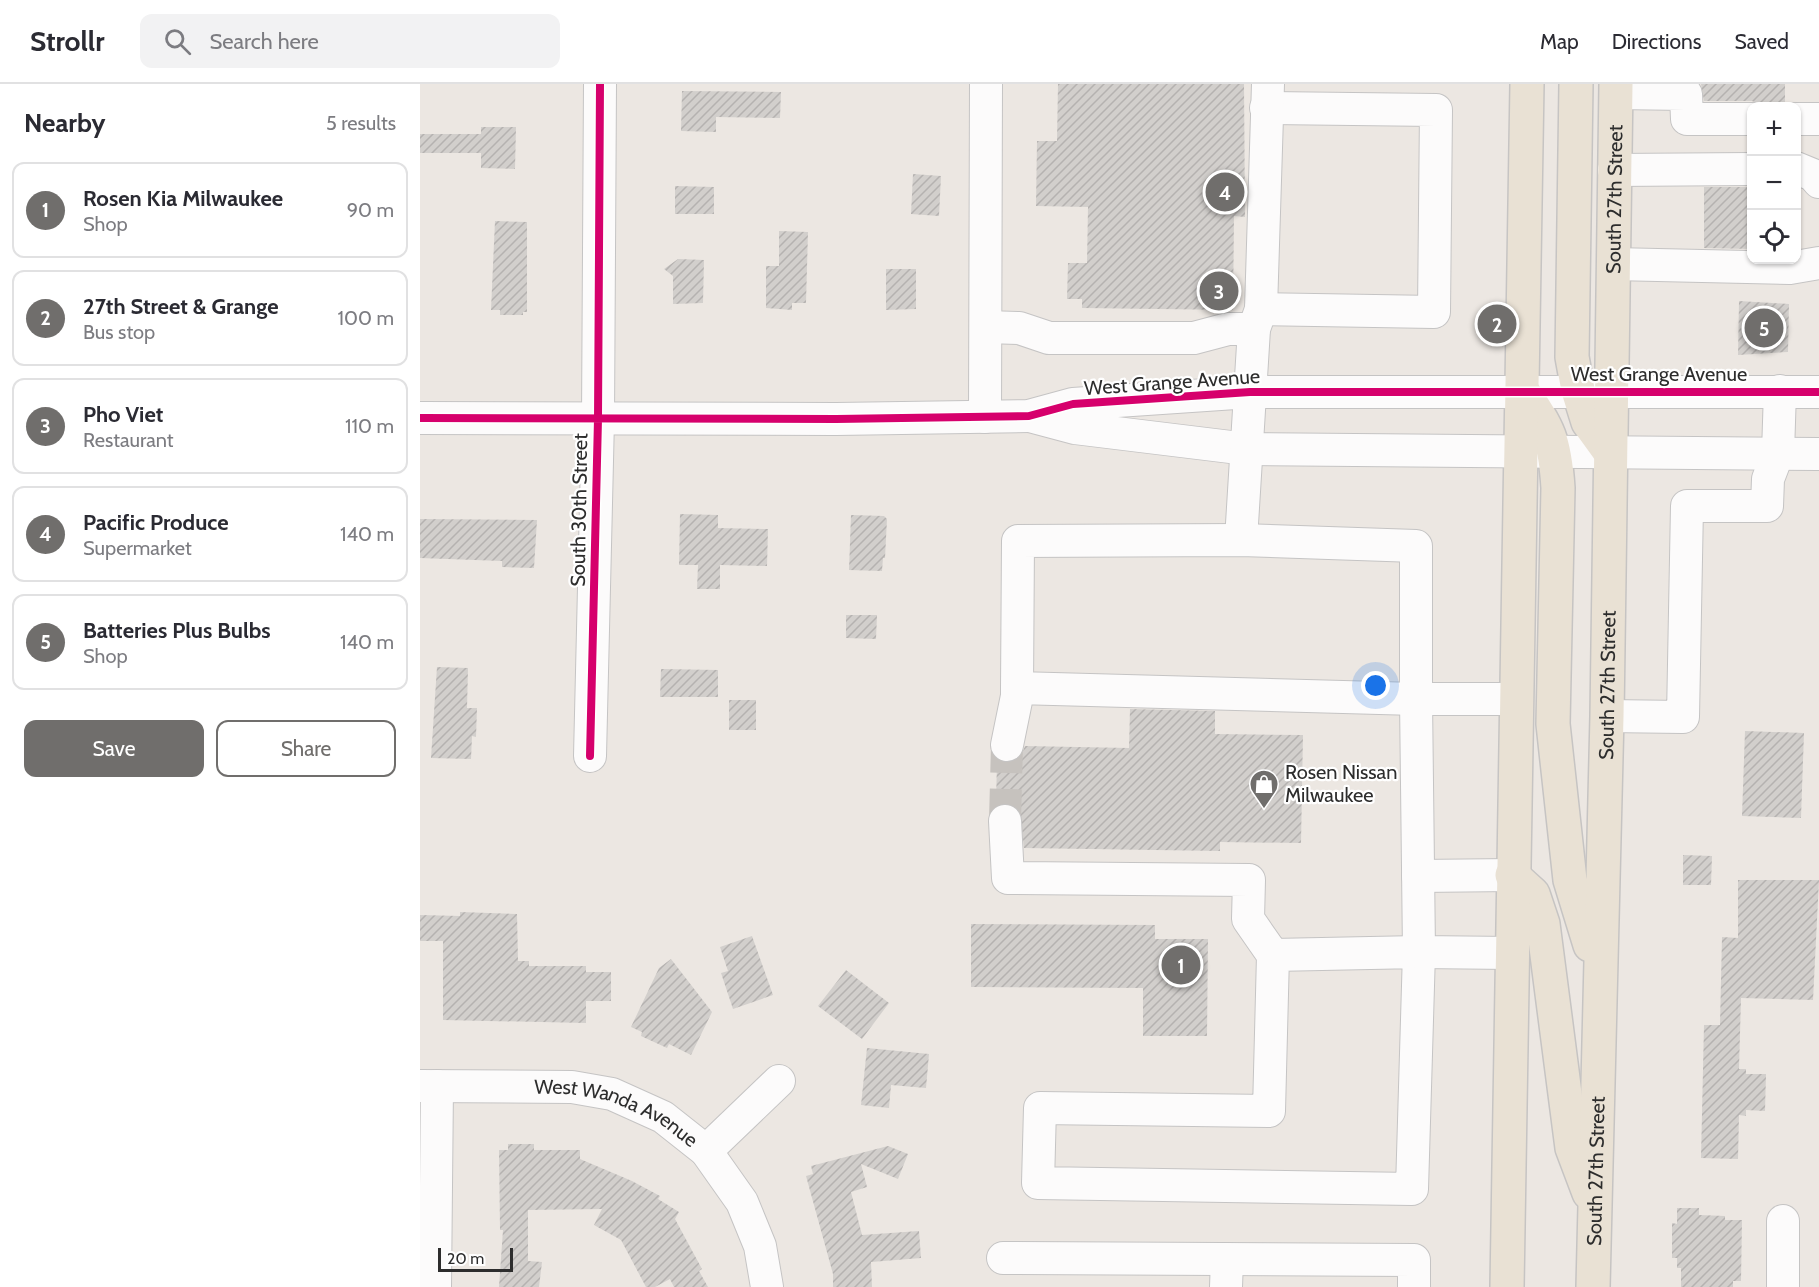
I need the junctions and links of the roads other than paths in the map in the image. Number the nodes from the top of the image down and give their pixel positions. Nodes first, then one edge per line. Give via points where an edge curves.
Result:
1 (600, 84) edge
2 (986, 84) edge
3 (1527, 84) edge
4 (1575, 84) edge
5 (1616, 89) edge
6 (1686, 89) edge
7 (1267, 96) edge
8 (1747, 119) edge
9 (1801, 119) edge
10 (1819, 119) edge
11 (1747, 169) edge
12 (1614, 170) junction
13 (1801, 170) edge
14 (1819, 182) edge
15 (1819, 263) edge
16 (1613, 264) junction
17 (1257, 319) junction
18 (986, 327) junction
19 (1522, 390) junction
20 (1594, 390) junction
21 (1780, 391) junction
22 (1250, 392) junction
23 (1819, 392) edge
24 (1029, 416) junction
25 (985, 417) junction
26 (420, 418) edge
27 (598, 418) junction
28 (1247, 449) junction
29 (1521, 450) junction
30 (1556, 450) junction
31 (1609, 451) junction
32 (1778, 453) junction
33 (1819, 454) edge
34 (1241, 540) junction
35 (1017, 688) junction
36 (1416, 699) junction
37 (1517, 699) junction
38 (1607, 716) junction
39 (1007, 746) tunnel mouth
40 (590, 756) dead end
41 (1005, 821) tunnel mouth
42 (1512, 875) junction
43 (1418, 876) junction
44 (1419, 952) junction
45 (1511, 953) junction
46 (1273, 955) junction
47 (1599, 972) junction
48 (779, 1081) dead end
49 (429, 1086) edge
50 (706, 1151) junction
51 (1594, 1209) junction
52 (1783, 1221) dead end
53 (1003, 1258) dead end
54 (1226, 1273) edge
55 (435, 1287) edge
56 (767, 1287) edge
57 (1413, 1287) edge
58 (1507, 1287) edge
59 (1593, 1287) edge
60 (1783, 1287) edge

1 - 27 street, South 30th Street
2 - 18 street
3 - 19 main road
4 - 20 main road via 1572,357
5 - 6 street
5 - 12 main road, South 27th Street
6 - 8 street via 1686,119
7 - 17 street
7 - 17 street via 1436,110 1434,312
9 - 10 street
11 - 12 street
12 - 16 main road, South 27th Street
13 - 14 street
15 - 16 street via 1790,268
16 - 20 main road, South 27th Street
17 - 18 street via 1194,338 1049,338 1019,328
17 - 22 street
18 - 25 street
19 - 20 street, West Grange Avenue
19 - 22 street, West Grange Avenue
19 - 29 main road
19 - 30 main road
20 - 21 street, West Grange Avenue
20 - 31 main road, South 27th Street
21 - 23 street, West Grange Avenue
21 - 32 street
22 - 24 street, West Grange Avenue via 1073,404
22 - 28 street
24 - 25 street, West Grange Avenue
24 - 28 street, West Grange Avenue via 1075,428
25 - 27 street, West Grange Avenue
26 - 27 street, West Grange Avenue
27 - 40 street, South 30th Street
28 - 29 street, West Grange Avenue
28 - 34 street
29 - 30 street, West Grange Avenue
29 - 37 main road
30 - 31 street, West Grange Avenue
30 - 47 main road via 1552,724 1570,880
31 - 32 street, West Grange Avenue
31 - 38 main road, South 27th Street
32 - 33 street, West Grange Avenue
32 - 38 street via 1768,479 1767,506 1687,506 1683,717
34 - 35 street via 1018,540
34 - 36 street via 1416,546
35 - 36 street
35 - 39 street
36 - 37 street
36 - 43 street
37 - 42 main road
38 - 47 main road, South 27th Street
41 - 46 street via 1008,878 1249,880 1248,919
42 - 43 street
42 - 45 main road
42 - 51 main road via 1533,894 1543,924 1572,1148
43 - 44 street
44 - 45 street
44 - 46 street
44 - 46 street via 1412,1189 1038,1184 1040,1108 1269,1111
45 - 58 main road
47 - 51 main road, South 27th Street
48 - 50 street, West Wanda Avenue
49 - 50 street, West Wanda Avenue via 572,1087 612,1094 663,1117
49 - 55 street
50 - 56 street via 742,1202 760,1246
51 - 59 main road, South 27th Street
52 - 60 street
53 - 54 street
54 - 57 street via 1414,1260

